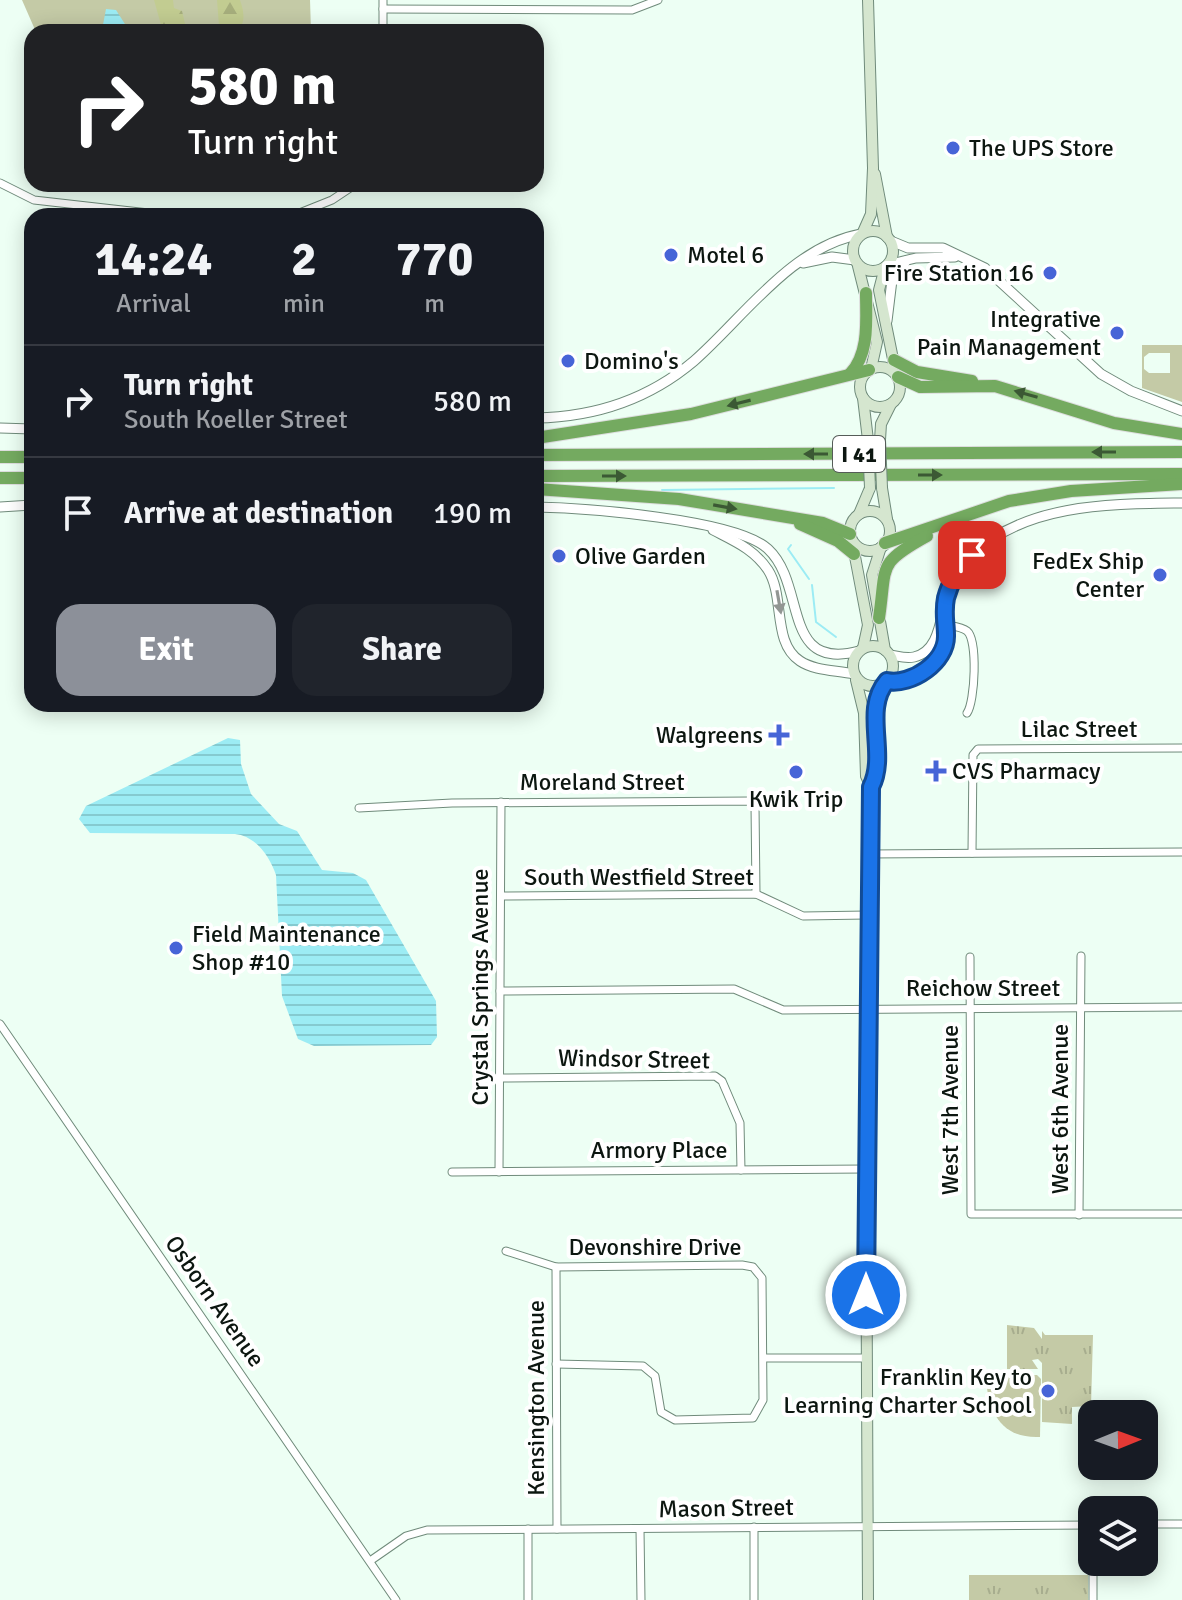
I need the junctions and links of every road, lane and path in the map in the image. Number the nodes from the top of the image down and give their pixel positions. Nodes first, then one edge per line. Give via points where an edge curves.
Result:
1 (383, 0) edge
2 (496, 0) edge
3 (590, 0) edge
4 (658, 0) edge
5 (868, 0) edge
6 (383, 9) junction
7 (496, 9) junction
8 (590, 10) junction
9 (383, 24) edge
10 (873, 168) junction
11 (1, 185) edge
12 (346, 192) edge
13 (104, 208) edge
14 (318, 208) edge
15 (862, 233) junction
16 (889, 239) junction
17 (959, 256) junction
18 (906, 261) junction
19 (856, 262) junction
20 (799, 263) junction
21 (886, 266) junction
22 (866, 293) junction
23 (886, 328) junction
24 (894, 360) junction
25 (870, 370) junction
26 (849, 374) junction
27 (897, 376) junction
28 (995, 386) junction
29 (862, 396) junction
30 (891, 404) junction
31 (1182, 411) edge
32 (544, 417) edge
33 (0, 428) edge
34 (24, 429) edge
35 (1182, 434) edge
36 (544, 437) edge
37 (874, 440) junction
38 (1182, 452) edge
39 (544, 455) edge
40 (0, 457) edge
41 (24, 457) edge
42 (1182, 474) edge
43 (544, 476) edge
44 (0, 478) edge
45 (24, 478) edge
46 (1182, 484) edge
47 (876, 488) junction
48 (544, 490) edge
49 (1182, 503) edge
50 (24, 506) edge
51 (0, 507) edge
52 (544, 508) edge
53 (859, 514) junction
54 (961, 516) junction
55 (786, 518) junction
56 (887, 521) junction
57 (710, 529) junction
58 (852, 543) junction
59 (883, 545) junction
60 (879, 618) junction
61 (942, 624) junction
62 (861, 650) junction
63 (887, 652) junction
64 (855, 676) junction
65 (885, 683) junction
66 (967, 713) dead end
67 (1182, 748) edge
68 (871, 787) junction
69 (501, 802) junction
70 (359, 808) dead end
71 (1182, 852) edge
72 (972, 853) junction
73 (868, 854) junction
74 (756, 894) junction
75 (501, 896) junction
76 (867, 915) junction
77 (1081, 956) dead end
78 (970, 957) dead end
79 (500, 991) junction
80 (1182, 1007) edge
81 (970, 1008) junction
82 (1080, 1008) junction
83 (867, 1009) junction
84 (0, 1024) edge
85 (500, 1078) junction
86 (866, 1169) junction
87 (741, 1170) junction
88 (452, 1172) dead end
89 (499, 1172) junction
90 (1182, 1214) edge
91 (1079, 1215) junction
92 (506, 1251) dead end
93 (556, 1267) junction
94 (764, 1358) junction
95 (866, 1358) junction
96 (556, 1364) junction
97 (1158, 1524) edge
98 (1182, 1524) edge
99 (1078, 1525) edge
100 (867, 1526) junction
101 (754, 1527) junction
102 (528, 1529) junction
103 (557, 1529) junction
104 (640, 1529) junction
105 (370, 1561) junction
106 (1093, 1576) edge
107 (396, 1600) edge
108 (528, 1600) edge
109 (641, 1600) edge
110 (754, 1600) edge
111 (868, 1600) edge
112 (1093, 1600) edge

1 - 6 street
2 - 7 street
3 - 8 street
4 - 8 street via 639,9
5 - 10 main road
6 - 7 street
6 - 9 street
7 - 8 street
10 - 15 main road via 871,214
10 - 16 main road
11 - 13 street via 34,200
12 - 14 street
15 - 16 main road via 876,231
15 - 19 main road via 853,246
15 - 20 street via 818,248
16 - 17 street via 908,248 943,248
16 - 21 main road via 893,253
17 - 18 street
17 - 31 street via 995,275 1079,357 1114,383
18 - 21 street
18 - 23 street via 890,285
19 - 20 street via 832,257
19 - 21 main road via 870,271
19 - 22 main road
20 - 32 street via 692,362 659,385 597,411
21 - 23 main road via 879,290
22 - 25 main road via 877,342
22 - 26 highway via 865,337 859,363
23 - 24 main road
24 - 27 main road
24 - 28 highway via 917,372
25 - 26 highway
25 - 27 main road via 885,367
25 - 29 main road via 861,382
26 -> 36 highway via 691,414
27 - 28 highway via 920,387
27 - 30 main road via 899,394
35 -> 28 highway via 1114,423
29 - 30 main road via 875,406
29 - 37 main road
30 - 37 main road
33 - 34 street
37 - 47 main road, bridge
38 -> 39 highway, I 41
40 - 41 highway
43 -> 42 highway, I 41
44 - 45 highway
46 - 54 highway via 1039,495
47 - 53 main road
47 - 56 main road
48 -> 55 highway via 679,499
49 - 61 street via 1075,510 995,538 960,570 947,596
50 - 51 street
52 - 57 street via 622,513
53 - 56 main road via 875,511
53 - 58 main road via 851,523
54 - 59 highway
54 - 60 highway via 891,558 883,573
55 - 58 highway
55 - 58 highway via 823,523
56 - 59 main road via 890,533
57 - 62 street via 742,533 774,556 788,577 800,629 812,645 830,654
57 -> 64 street via 754,553 768,570 780,600 785,640 797,659
58 - 59 main road via 868,551
58 - 62 main road via 868,625
59 - 60 main road via 872,567
60 - 63 main road
61 - 63 street via 920,655 905,658
61 - 65 street via 945,643 935,662 913,677
61 - 66 street via 963,628 972,638 973,698
62 - 63 main road via 874,646
62 - 64 main road via 853,661
63 - 65 main road via 893,669
64 - 65 main road via 869,687
64 - 68 main road
65 - 68 main road via 876,704 877,776
67 - 72 street, Lilac Street via 976,751
68 - 73 main road
69 - 70 street, Moreland Street
69 - 74 street, Moreland Street via 751,801
69 - 75 street, Crystal Springs Avenue
71 - 72 street
72 - 73 street
73 - 76 main road
74 - 75 street, South Westfield Street
74 - 76 street, South Westfield Street via 803,916
75 - 79 street, Crystal Springs Avenue
76 - 83 main road
77 - 82 street, West 6th Avenue
78 - 81 street, West 7th Avenue
79 - 83 street, Reichow Street via 734,989 778,1009
79 - 85 street, Crystal Springs Avenue
80 - 82 street, Reichow Street
81 - 82 street, Reichow Street
81 - 83 street, Reichow Street
81 - 91 street, West 7th Avenue via 971,1214
82 - 91 street, West 6th Avenue
83 - 86 main road
84 - 105 street, Osborn Avenue
85 - 87 street, Windsor Street via 715,1076 740,1123
85 - 89 street, Crystal Springs Avenue
86 - 87 street, Armory Place
86 - 95 main road
87 - 89 street, Armory Place
88 - 89 street, Armory Place
90 - 91 street
92 - 93 street, Devonshire Drive
93 - 94 street, Devonshire Drive via 742,1265 757,1270 763,1284
93 - 96 street, Kensington Avenue
94 - 95 street
94 - 96 street via 763,1400 757,1415 743,1421 675,1420 661,1412 655,1376 643,1366
95 - 100 main road
96 - 103 street, Kensington Avenue
97 - 98 street
99 - 100 street, Mason Street
100 - 101 street, Mason Street
100 - 111 main road
101 - 104 street, Mason Street
101 - 110 street
102 - 103 street, Mason Street
102 - 105 street, Mason Street via 416,1532
102 - 108 street
103 - 104 street, Mason Street
104 - 109 street
105 - 107 street, Osborn Avenue
106 - 112 street

